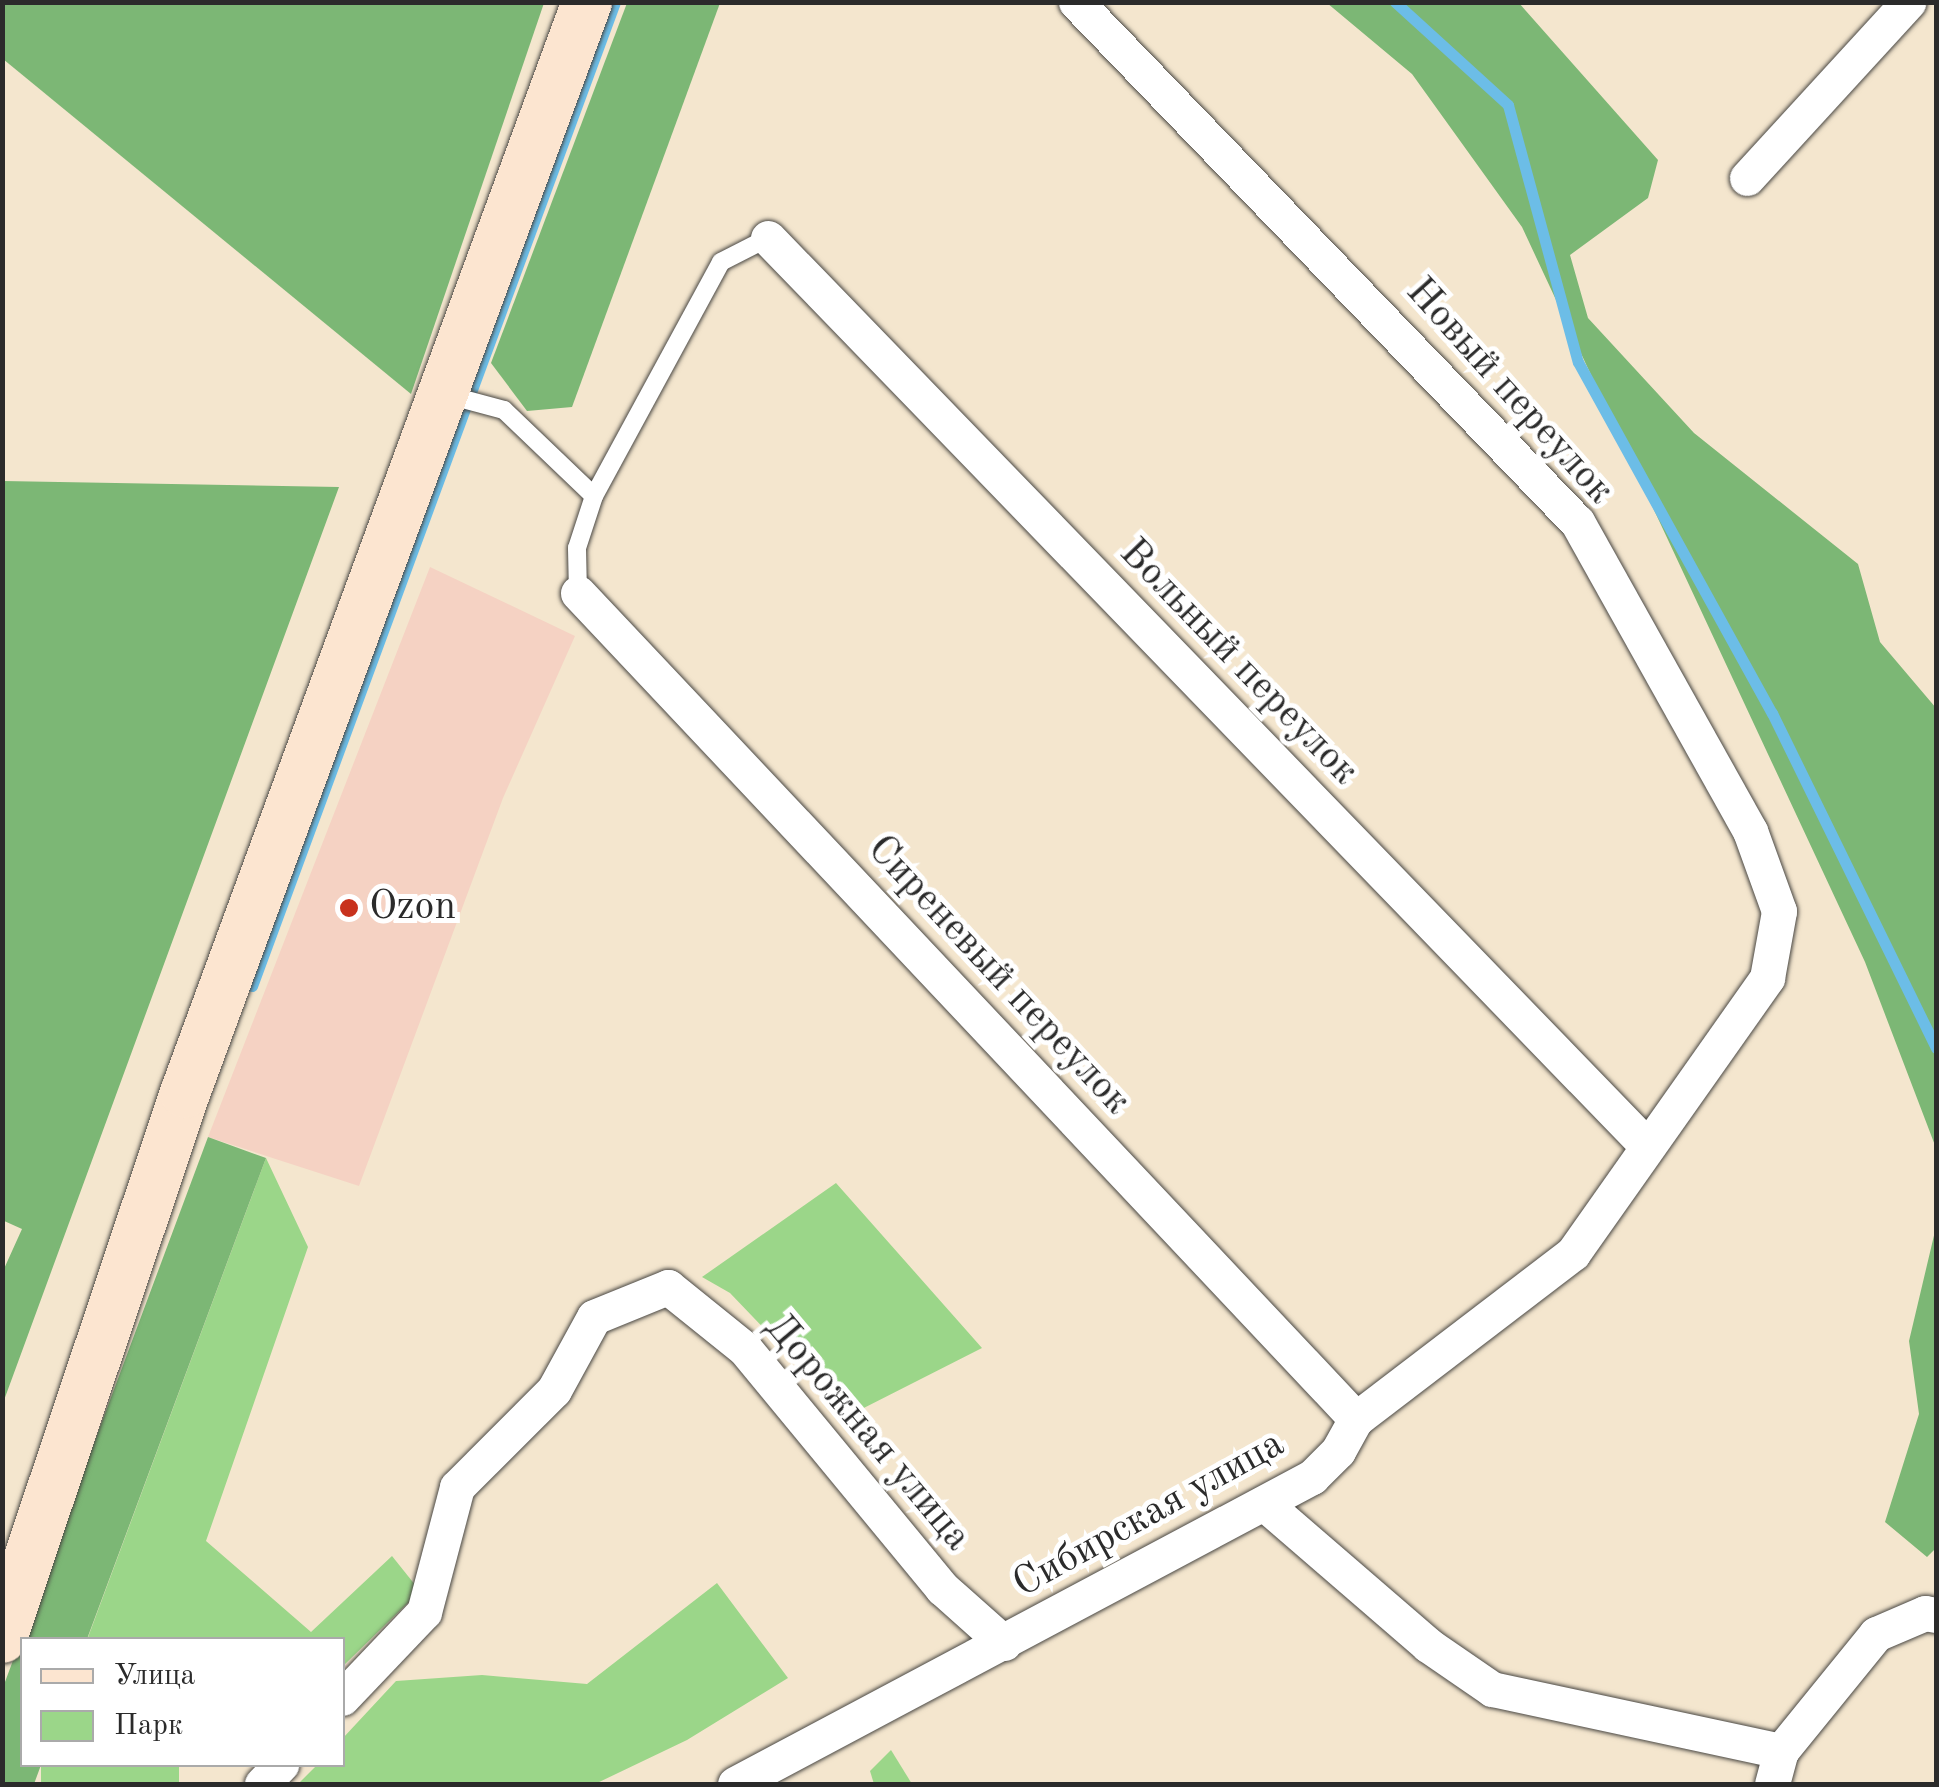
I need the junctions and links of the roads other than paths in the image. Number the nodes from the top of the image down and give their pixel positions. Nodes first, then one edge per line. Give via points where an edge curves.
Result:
1 (587, 2) edge
2 (1076, 2) edge
3 (1908, 2) edge
4 (1747, 178) dead end
5 (768, 238) joint
6 (443, 393) junction
7 (594, 496) junction
8 (578, 592) joint
9 (1778, 911) joint
10 (1647, 1146) junction
11 (1356, 1418) junction
12 (1266, 1505) junction
13 (1936, 1615) edge
14 (2, 1638) edge
15 (1004, 1643) junction
16 (345, 1695) edge
17 (1777, 1768) edge
18 (735, 1784) edge

1 - 6 main road
2 - 9 street, Новый переулок via 1577,522 1750,831
3 - 4 street
5 - 7 lane via 721,262
5 - 10 street, Вольный переулок
6 - 7 lane via 504,410
6 - 14 main road via 185,1093
7 - 8 lane via 577,548
8 - 11 street, Сиреневый переулок
9 - 10 street, Сибирская улица via 1767,978
10 - 11 street, Сибирская улица via 1573,1254
11 - 12 street, Сибирская улица via 1338,1452
12 - 15 street, Сибирская улица
12 - 17 street via 1428,1645 1492,1688
13 - 17 street via 1925,1613 1876,1634
15 - 16 street, Дорожная улица via 942,1588 745,1349 668,1287 594,1318 554,1390 457,1488 424,1612
15 - 18 street, Сибирская улица

